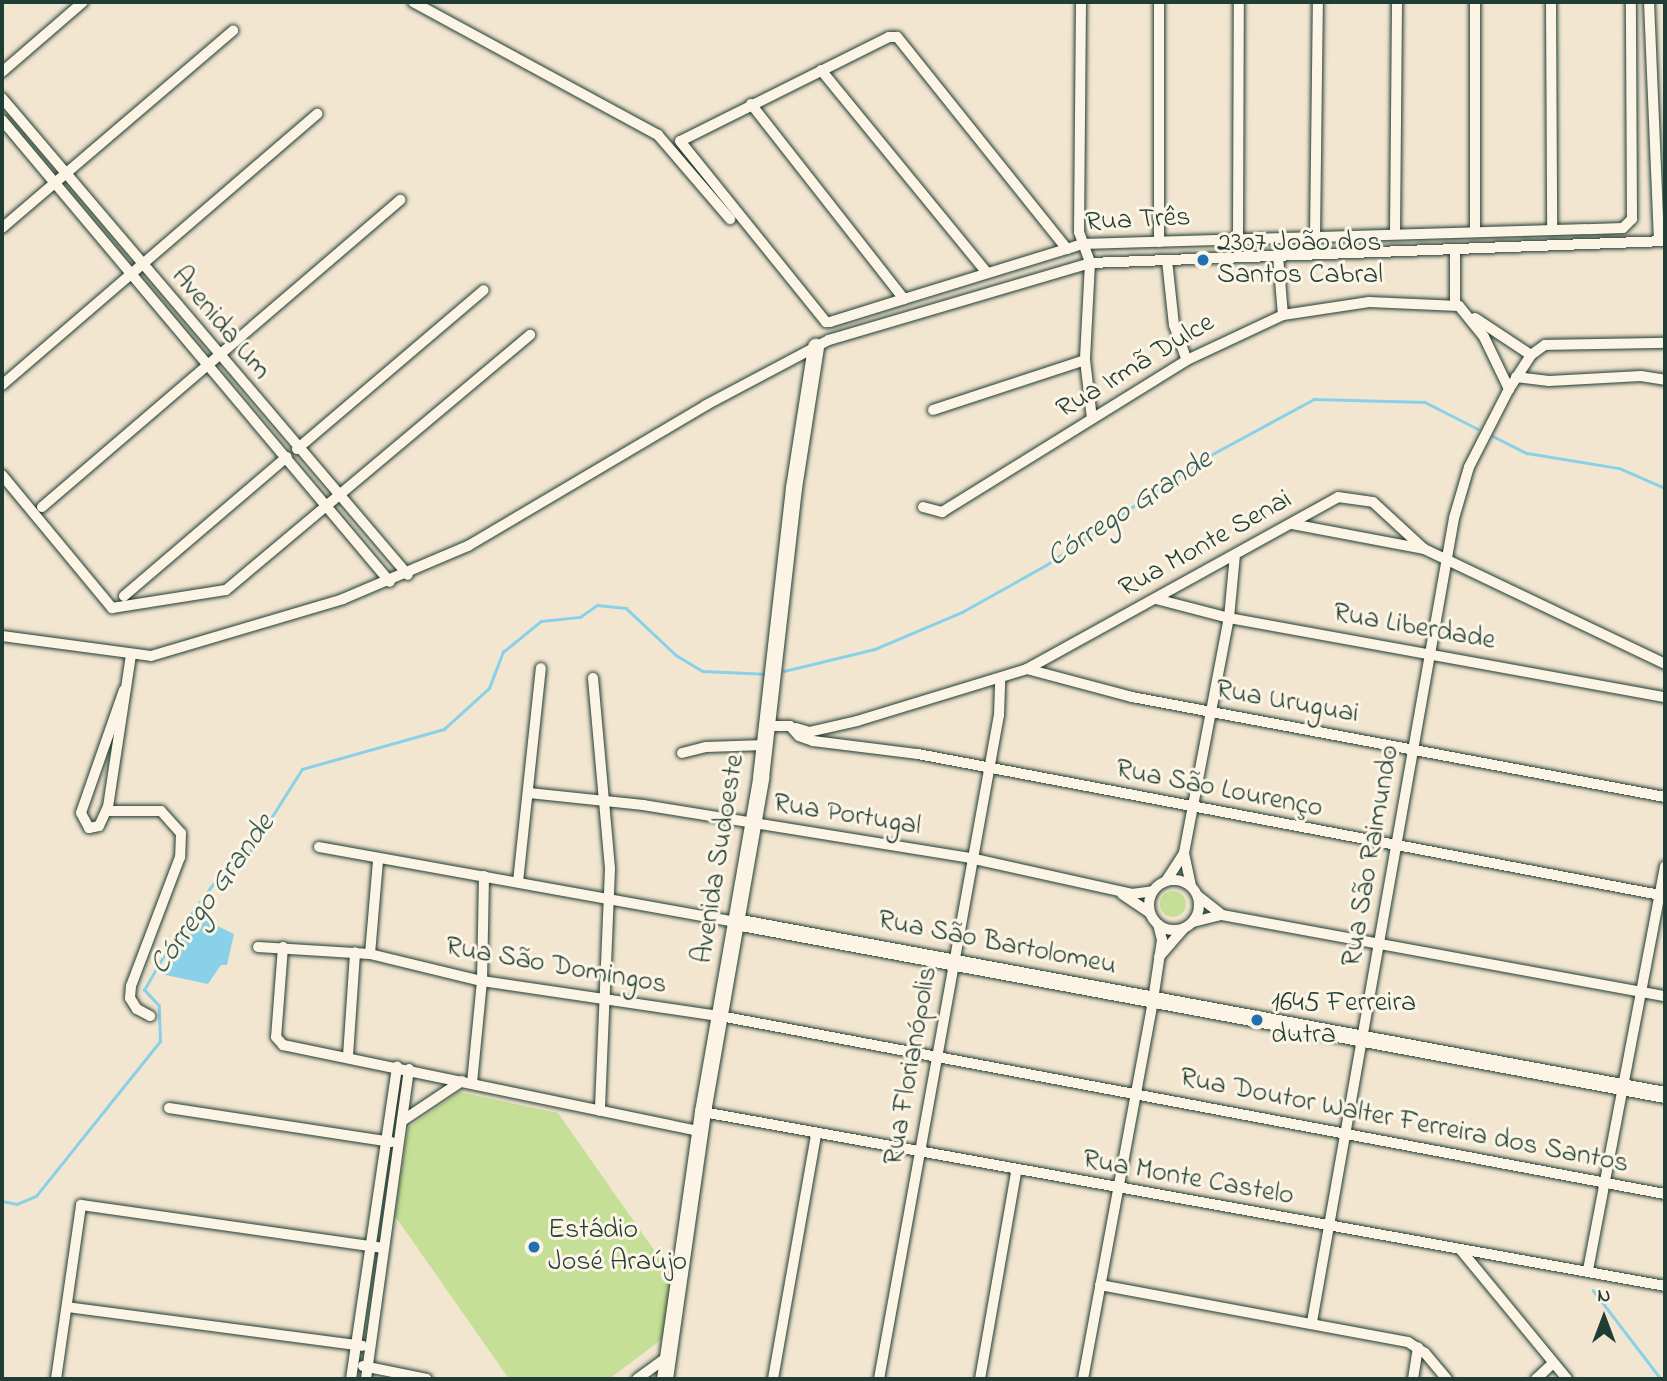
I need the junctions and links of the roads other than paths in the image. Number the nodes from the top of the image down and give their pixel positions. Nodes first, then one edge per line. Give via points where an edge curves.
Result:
1 (83, 2) edge
2 (413, 2) edge
3 (1081, 2) edge
4 (1159, 2) edge
5 (1239, 2) edge
6 (1318, 2) edge
7 (1397, 2) edge
8 (1475, 2) edge
9 (1550, 2) edge
10 (1631, 2) edge
11 (1649, 2) edge
12 (233, 31) dead end
13 (821, 70) junction
14 (2, 72) edge
15 (1652, 90) junction
16 (1665, 90) edge
17 (2, 98) edge
18 (751, 104) junction
19 (317, 114) dead end
20 (2, 120) edge
21 (1660, 158) edge
22 (66, 173) junction
23 (55, 183) junction
24 (400, 200) dead end
25 (2, 228) edge
26 (1552, 230) junction
27 (1475, 232) junction
28 (1395, 234) junction
29 (1315, 237) junction
30 (1238, 239) junction
31 (1662, 241) edge
32 (1159, 242) junction
33 (1082, 244) junction
34 (1067, 249) junction
35 (1455, 251) junction
36 (1278, 256) junction
37 (1167, 260) junction
38 (1090, 263) junction
39 (137, 271) junction
40 (987, 273) junction
41 (484, 290) dead end
42 (904, 299) junction
43 (1455, 305) junction
44 (1283, 315) junction
45 (1471, 316) junction
46 (530, 335) dead end
47 (1665, 342) edge
48 (822, 344) junction
49 (1531, 355) junction
50 (213, 360) junction
51 (1084, 360) junction
52 (1186, 360) junction
53 (1516, 377) junction
54 (1665, 380) edge
55 (2, 385) edge
56 (1509, 389) junction
57 (933, 410) dead end
58 (1092, 419) junction
59 (297, 449) junction
60 (287, 457) junction
61 (2, 475) edge
62 (340, 497) junction
63 (330, 506) junction
64 (42, 507) dead end
65 (923, 507) dead end
66 (1292, 523) junction
67 (1424, 549) junction
68 (1235, 555) junction
69 (1447, 563) junction
70 (408, 575) junction
71 (390, 582) junction
72 (124, 596) dead end
73 (1156, 598) junction
74 (1229, 618) junction
75 (2, 636) edge
76 (1433, 654) junction
77 (131, 655) junction
78 (1665, 664) edge
79 (541, 668) dead end
80 (1027, 669) junction
81 (593, 678) dead end
82 (1000, 678) junction
83 (124, 690) junction
84 (1665, 698) edge
85 (1210, 712) junction
86 (768, 726) junction
87 (790, 726) junction
88 (765, 745) junction
89 (1414, 749) junction
90 (682, 753) dead end
91 (988, 768) junction
92 (529, 793) junction
93 (1665, 797) edge
94 (602, 800) junction
95 (1193, 808) junction
96 (107, 811) junction
97 (751, 824) junction
98 (319, 847) dead end
99 (1395, 847) junction
100 (1184, 853) junction
101 (970, 858) junction
102 (378, 860) junction
103 (1665, 866) edge
104 (484, 876) junction
105 (1166, 881) junction
106 (518, 882) junction
107 (1191, 886) junction
108 (1114, 888) junction
109 (1153, 891) junction
110 (1662, 895) edge
111 (1198, 897) junction
112 (609, 899) junction
113 (1150, 913) junction
114 (1222, 915) junction
115 (736, 922) junction
116 (1158, 925) junction
117 (1188, 925) junction
118 (1378, 945) junction
119 (258, 947) dead end
120 (284, 947) junction
121 (355, 952) junction
122 (370, 954) junction
123 (1159, 957) junction
124 (954, 962) junction
125 (482, 981) junction
126 (1642, 991) junction
127 (1665, 996) edge
128 (1153, 1000) junction
129 (603, 1002) junction
130 (150, 1016) dead end
131 (720, 1016) junction
132 (1361, 1039) junction
133 (348, 1056) junction
134 (937, 1057) junction
135 (397, 1066) junction
136 (409, 1069) junction
137 (467, 1082) junction
138 (1625, 1088) junction
139 (1134, 1095) junction
140 (1665, 1095) edge
141 (169, 1108) dead end
142 (600, 1111) junction
143 (703, 1112) junction
144 (402, 1121) junction
145 (700, 1131) junction
146 (816, 1134) junction
147 (1343, 1135) junction
148 (384, 1142) junction
149 (399, 1143) junction
150 (919, 1154) junction
151 (1016, 1172) junction
152 (1607, 1182) junction
153 (1117, 1190) junction
154 (1665, 1194) edge
155 (1327, 1226) junction
156 (370, 1246) junction
157 (384, 1248) junction
158 (1460, 1249) junction
159 (1588, 1270) junction
160 (1100, 1285) junction
161 (1665, 1286) edge
162 (67, 1307) junction
163 (1312, 1322) junction
164 (356, 1345) junction
165 (1418, 1347) junction
166 (371, 1348) junction
167 (669, 1356) junction
168 (1553, 1363) junction
169 (353, 1365) junction
170 (367, 1366) junction
171 (56, 1379) edge
172 (351, 1379) edge
173 (366, 1379) edge
174 (427, 1379) edge
175 (637, 1379) edge
176 (665, 1379) edge
177 (773, 1379) edge
178 (879, 1379) edge
179 (980, 1379) edge
180 (1087, 1379) edge
181 (1413, 1379) edge
182 (1447, 1379) edge
183 (1536, 1379) edge
184 (1567, 1379) edge

1 - 14 street
2 - 48 street via 658,135
3 - 33 street
4 - 32 street
5 - 30 street
6 - 29 street
7 - 28 street
8 - 27 street
9 - 26 street
10 - 26 street, Rua Três via 1632,219 1623,228
11 - 15 street
12 - 22 street
13 - 18 street
13 - 34 street via 889,37 901,39
13 - 40 street
15 - 16 street
15 - 21 street
17 - 22 street, Avenida Um
18 - 42 street
18 - 42 street, Rua Três via 681,138 680,144 820,321 830,322
19 - 39 street
20 - 23 street, Avenida Um
21 - 31 street
22 - 23 street
22 - 39 street, Avenida Um
23 - 25 street
23 - 39 street, Avenida Um
24 - 50 street
26 - 27 street, Rua Três
27 - 28 street, Rua Três
28 - 29 street, Rua Três
29 - 30 street, Rua Três
30 - 32 street, Rua Três
31 - 35 street
32 - 33 street, Rua Três
33 - 34 street, Rua Três
33 - 38 street
34 - 40 street, Rua Três
35 - 36 street
35 - 43 street
36 - 37 street
36 - 44 street
37 - 38 street
37 - 52 street via 1174,325
38 - 48 street
38 - 51 street
39 - 50 street, Avenida Um
39 - 55 street
40 - 42 street, Rua Três
41 - 59 street
43 - 44 street, Rua Irmã Dulce via 1369,302
43 - 45 street
44 - 52 street, Rua Irmã Dulce
45 - 49 street
45 - 56 street
46 - 62 street
47 - 49 street via 1552,344
48 - 70 street via 706,405 468,546
48 - 86 street, Avenida Sudoeste
49 - 53 street, Rua São Raimundo
50 - 59 street, Avenida Um
50 - 60 street, Avenida Um
50 - 64 street
51 - 57 street
51 - 58 street
52 - 58 street, Rua Irmã Dulce
53 - 54 street via 1549,382 1641,376
53 - 56 street, Rua São Raimundo
56 - 69 street, Rua São Raimundo via 1464,479
58 - 65 street, Rua Irmã Dulce via 942,512
59 - 62 street, Avenida Um
60 - 63 street, Avenida Um
60 - 72 street
61 - 63 street via 112,608 226,590
62 - 63 street
62 - 70 street, Avenida Um
63 - 71 street, Avenida Um
66 - 67 street
66 - 67 street, Rua Monte Senai via 1338,497 1362,497 1384,509
66 - 68 street, Rua Monte Senai
67 - 69 street
68 - 73 street, Rua Monte Senai
68 - 74 street
69 - 76 street, Rua São Raimundo
69 - 78 street
70 - 71 street
71 - 77 street via 191,645 151,656
73 - 74 street, Rua Liberdade
73 - 80 street, Rua Monte Senai
74 - 76 street, Rua Liberdade
74 - 85 street
75 - 77 street
76 - 84 street, Rua Liberdade
76 - 89 street, Rua São Raimundo
77 - 83 street
79 - 92 street
80 - 82 street, Rua Monte Senai
80 - 85 street, Rua Uruguai
81 - 94 street
82 - 87 street via 857,721 808,732
82 - 91 street, Rua Florianópolis via 999,715
83 - 96 street
83 - 96 street via 104,740 82,821 97,828
85 - 89 street, Rua Uruguai
85 - 95 street
86 - 87 street, Rua São Lourenço
86 - 88 street, Avenida Sudoeste
87 - 91 street, Rua São Lourenço via 813,741
88 - 90 street
88 - 97 street, Avenida Sudoeste
89 - 93 street, Rua Uruguai
89 - 99 street, Rua São Raimundo
91 - 95 street, Rua São Lourenço
91 - 101 street, Rua Florianópolis
92 - 94 street, Rua Portugal
92 - 106 street
94 - 97 street, Rua Portugal
94 - 112 street
95 - 99 street, Rua São Lourenço
95 - 100 street
96 - 130 street via 161,811 174,820 183,841 131,986 130,998 136,1009
97 - 101 street, Rua Portugal
97 - 115 street, Avenida Sudoeste
98 - 102 street, Rua São Bartolomeu
99 - 110 street, Rua São Lourenço
99 - 118 street, Rua São Raimundo
100 - 105 street
100 - 107 street
101 - 108 street, Rua Portugal
101 - 124 street, Rua Florianópolis
102 - 104 street, Rua São Bartolomeu
102 - 122 street
103 - 110 street
104 - 106 street, Rua São Bartolomeu
104 - 125 street
105 - 107 street
105 - 109 street
106 - 112 street, Rua São Bartolomeu
107 - 111 street
108 - 109 street, Rua Portugal via 1132,894
108 - 113 street
109 - 113 street
110 - 126 street
111 - 114 street
111 - 117 street via 1199,910
112 - 115 street, Rua São Bartolomeu
112 - 129 street
113 - 116 street
114 - 117 street
114 - 118 street
115 - 124 street, Rua São Bartolomeu
115 - 131 street, Avenida Sudoeste
116 - 117 street
116 - 123 street via 1162,940
117 - 123 street
118 - 126 street
118 - 132 street, Rua São Raimundo
119 - 120 street, Rua São Domingos
120 - 121 street, Rua São Domingos
120 - 133 street via 276,1038 283,1045
121 - 122 street, Rua São Domingos
121 - 133 street
122 - 125 street, Rua São Domingos
123 - 128 street
124 - 128 street, Rua São Bartolomeu
124 - 134 street, Rua Florianópolis
125 - 129 street, Rua São Domingos
125 - 137 street
126 - 127 street
126 - 138 street
128 - 132 street, Rua São Bartolomeu
128 - 139 street
129 - 131 street, Rua São Domingos
129 - 142 street
131 - 134 street, Rua São Domingos
131 - 143 street, Avenida Sudoeste
132 - 138 street, Rua São Bartolomeu
132 - 147 street, Rua São Raimundo
133 - 135 street
134 - 139 street, Rua São Domingos
134 - 150 street, Rua Florianópolis
135 - 136 street
135 - 148 street
136 - 137 street
136 - 144 street
137 - 142 street
137 - 144 street
138 - 140 street, Rua São Bartolomeu
138 - 152 street
139 - 147 street, Rua Doutor Walter Ferreira dos Santos
139 - 153 street
141 - 148 street
142 - 145 street
143 - 145 street, Avenida Sudoeste
143 - 146 street, Rua Monte Castelo
144 - 149 street
145 - 167 street, Avenida Sudoeste
146 - 150 street, Rua Monte Castelo
146 - 177 street
147 - 152 street, Rua Doutor Walter Ferreira dos Santos
147 - 155 street, Rua São Raimundo
148 - 149 street
148 - 156 street
149 - 157 street
150 - 151 street, Rua Monte Castelo
150 - 178 street, Rua Florianópolis
151 - 153 street, Rua Monte Castelo
151 - 179 street
152 - 154 street, Rua Doutor Walter Ferreira dos Santos
152 - 159 street
153 - 155 street, Rua Monte Castelo
153 - 160 street
155 - 158 street, Rua Monte Castelo
155 - 163 street, Rua São Raimundo
156 - 157 street
156 - 162 street via 81,1205
156 - 164 street
157 - 166 street
158 - 159 street, Rua Monte Castelo
158 - 168 street
159 - 161 street, Rua Monte Castelo
160 - 163 street
160 - 180 street
162 - 164 street
162 - 171 street
163 - 165 street
164 - 166 street
164 - 169 street
165 - 181 street
165 - 182 street
166 - 170 street
167 - 175 street
167 - 176 street, Avenida Sudoeste
168 - 183 street
168 - 184 street
169 - 170 street
169 - 172 street
170 - 173 street
170 - 174 street

